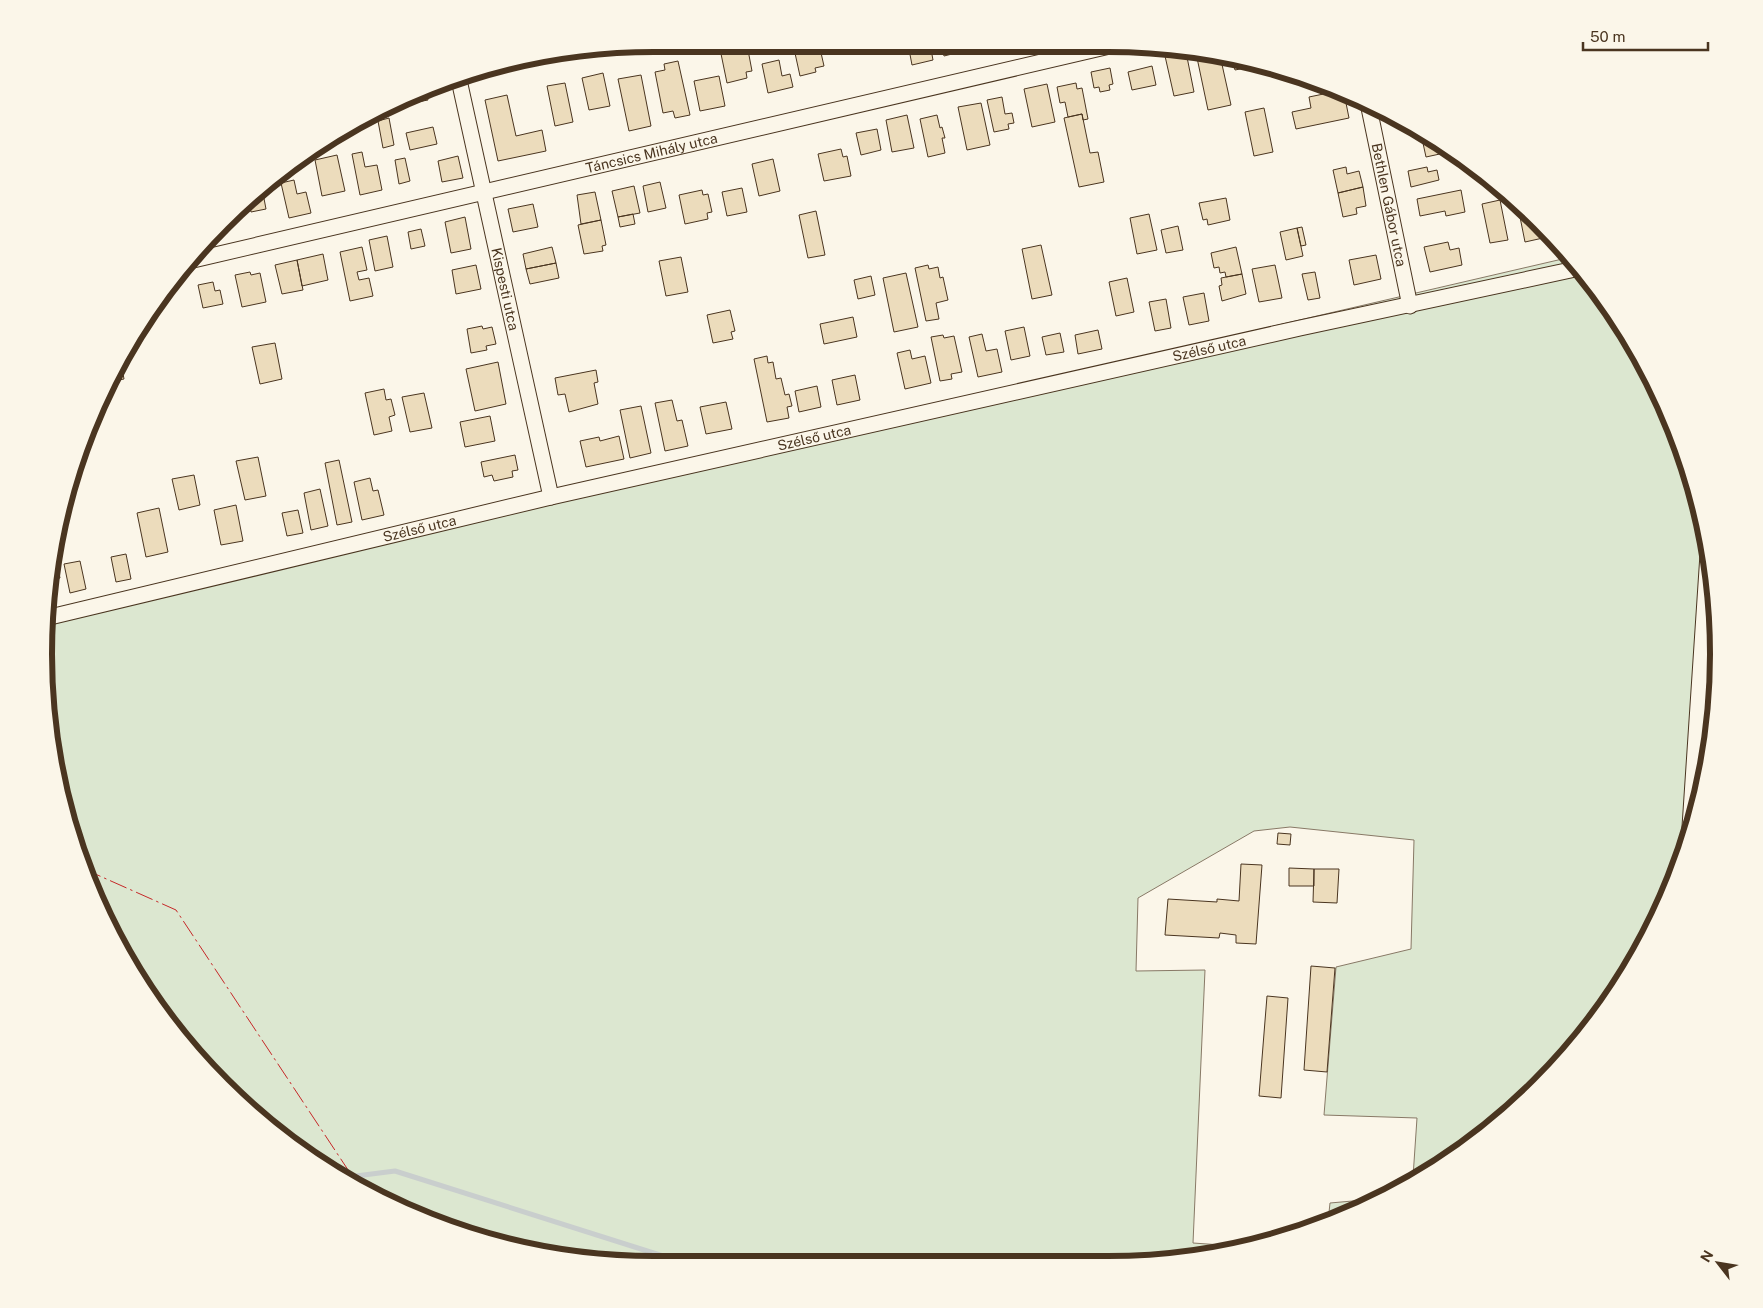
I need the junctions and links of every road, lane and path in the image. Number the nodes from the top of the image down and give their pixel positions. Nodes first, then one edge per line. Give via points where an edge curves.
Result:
1 (1084, 52) edge
2 (460, 84) edge
3 (1370, 113) edge
4 (484, 192) junction
5 (202, 257) edge
6 (1571, 270) edge
7 (1410, 306) junction
8 (551, 497) junction
9 (1707, 599) edge
10 (54, 617) edge
11 (1692, 801) edge

1 - 4 street, Táncsics Mihály utca
2 - 4 street, Kispesti utca
3 - 7 street, Bethlen Gábor utca
4 - 5 street, Táncsics Mihály utca
4 - 8 street, Kispesti utca
6 - 7 street, Szélső utca
7 - 8 street, Szélső utca
8 - 10 street, Szélső utca
9 - 11 street

